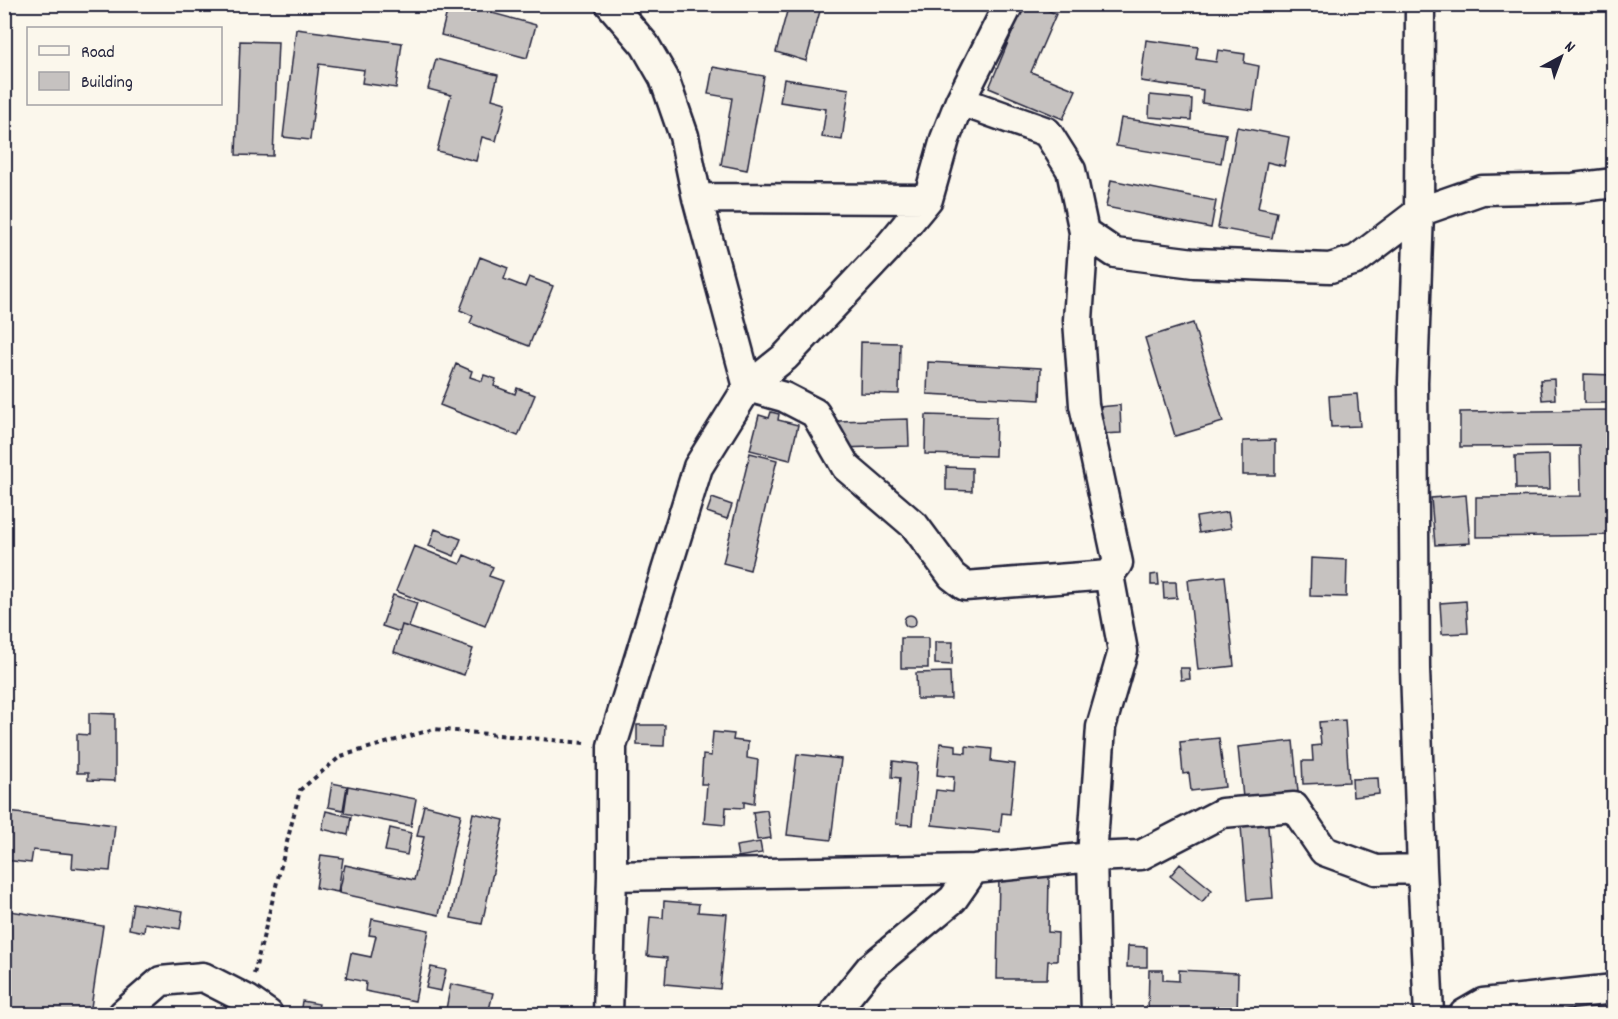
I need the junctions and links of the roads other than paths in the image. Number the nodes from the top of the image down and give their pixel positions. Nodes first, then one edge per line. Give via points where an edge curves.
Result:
1 (610, 4) edge
2 (1009, 4) edge
3 (1420, 4) edge
4 (960, 101) junction
5 (1614, 183) edge
6 (697, 198) junction
7 (928, 199) junction
8 (1419, 212) junction
9 (1084, 232) junction
10 (748, 387) junction
11 (1109, 575) junction
12 (1092, 856) junction
13 (974, 869) junction
14 (1422, 869) junction
15 (612, 876) junction
16 (1614, 989) edge
17 (258, 1007) edge
18 (123, 1014) edge
19 (608, 1014) edge
20 (836, 1014) edge
21 (1095, 1014) edge
22 (1429, 1014) edge
23 (1464, 1014) edge

1 - 6 street via 645,45 664,78 684,136
2 - 4 street
3 - 8 street
4 - 7 street
4 - 9 street via 1047,132 1071,170
5 - 8 street via 1482,190
6 - 7 street
6 - 10 street
7 - 10 street via 885,251 785,357
8 - 9 street via 1356,260 1330,268 1194,263 1115,253
8 - 14 street via 1413,382 1415,669
9 - 11 street via 1078,320 1084,405 1118,562
10 - 11 street via 784,397 816,413 846,467 915,525 952,576 965,586
10 - 15 street via 698,467 612,746
11 - 12 street via 1123,651 1101,727
12 - 13 street
12 - 14 street via 1141,855 1222,813 1294,807 1324,851 1376,870
12 - 21 street
13 - 15 street
13 - 20 street via 953,899 870,968
14 - 22 street
15 - 19 street
16 - 23 street via 1483,1003
17 - 18 street via 203,977 161,981

